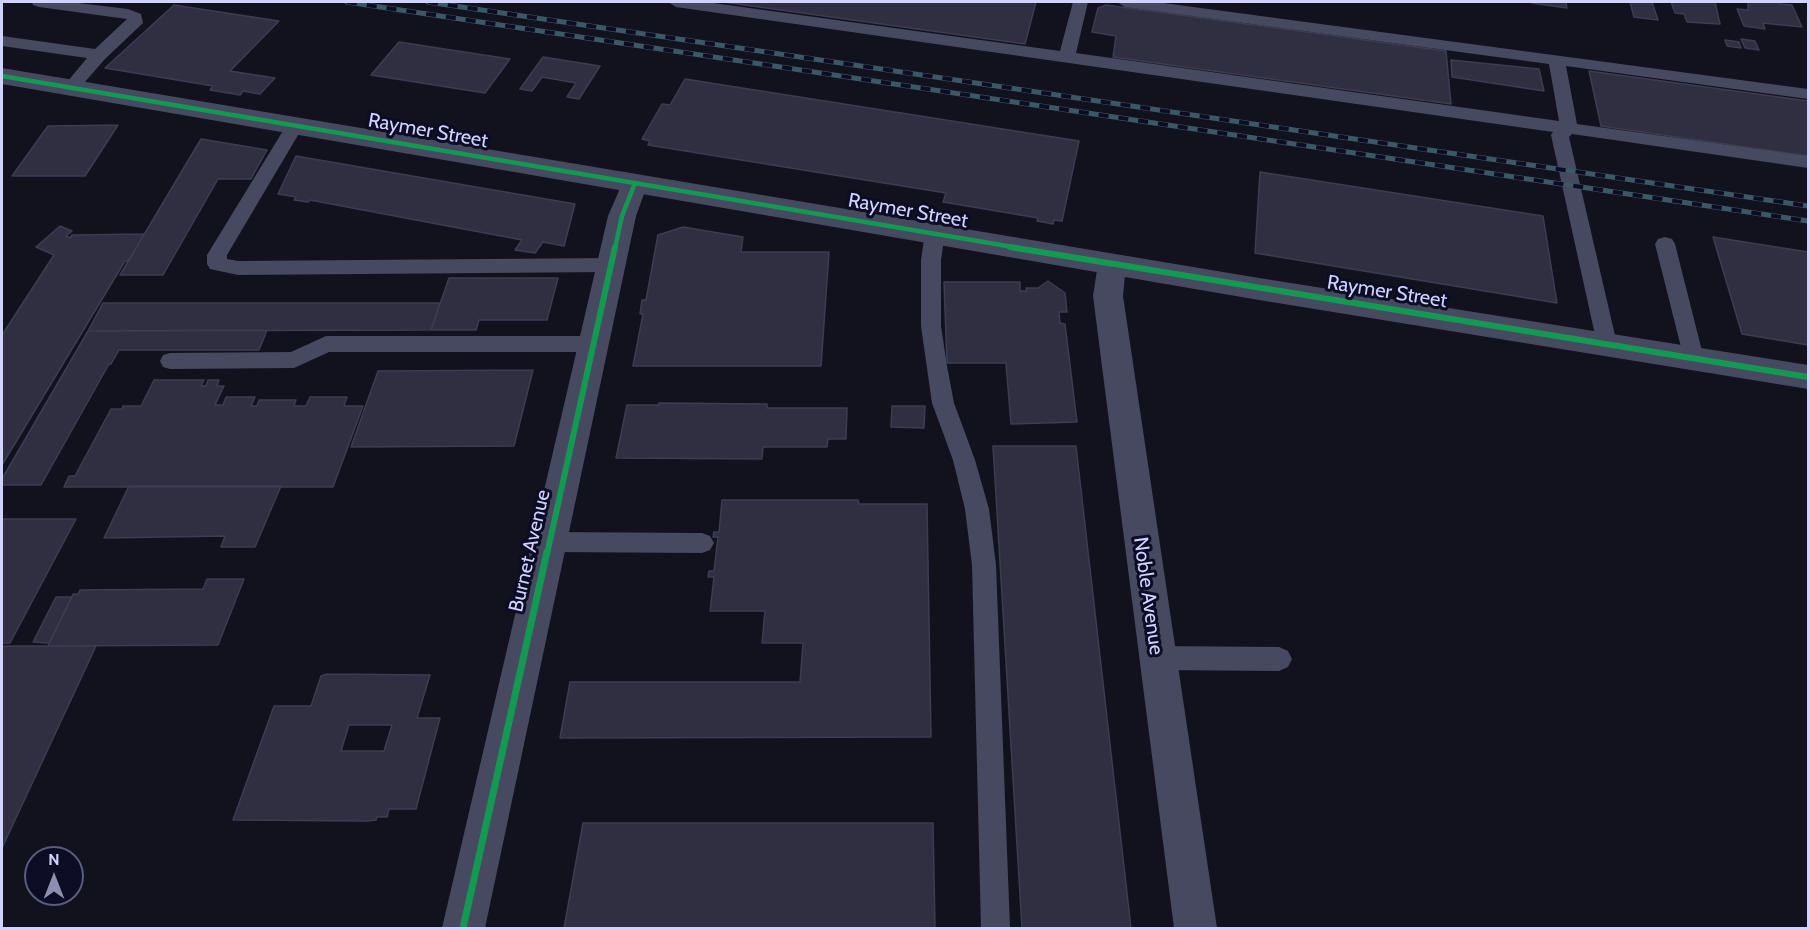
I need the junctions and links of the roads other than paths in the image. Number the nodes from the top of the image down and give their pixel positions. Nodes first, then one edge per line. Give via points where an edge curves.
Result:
1 (39, 2) edge
2 (676, 2) edge
3 (1080, 2) edge
4 (1125, 2) edge
5 (2, 41) edge
6 (99, 55) junction
7 (1067, 57) junction
8 (1556, 60) junction
9 (3, 78) edge
10 (71, 87) junction
11 (1809, 94) edge
12 (295, 125) junction
13 (1569, 128) junction
14 (1809, 162) edge
15 (635, 183) junction
16 (935, 232) junction
17 (1665, 244) dead end
18 (1112, 264) junction
19 (611, 265) junction
20 (593, 344) junction
21 (1607, 344) junction
22 (1694, 358) junction
23 (170, 361) dead end
24 (1809, 377) edge
25 (550, 542) junction
26 (702, 543) dead end
27 (1156, 658) junction
28 (1279, 659) dead end
29 (463, 928) edge
30 (996, 928) edge
31 (1196, 928) edge

1 - 6 lane via 135,17 135,23
2 - 7 lane
3 - 7 lane
4 - 8 lane
5 - 6 lane
6 - 10 lane
7 - 13 lane
8 - 11 lane
8 - 13 lane
9 - 10 street, Raymer Street
10 - 12 street, Raymer Street
12 - 15 street, Raymer Street
12 - 19 lane via 217,255 217,264 238,268
13 - 14 lane
13 - 21 lane via 1560,135
15 - 16 street, Raymer Street
15 - 19 street, Burnet Avenue via 622,216
16 - 18 street, Raymer Street
16 - 30 lane via 932,326 936,366 943,403 977,509 984,565
17 - 22 lane
18 - 21 street, Raymer Street
18 - 27 street, Noble Avenue via 1108,296
19 - 20 street, Burnet Avenue
20 - 23 lane via 326,344 294,360
20 - 25 street, Burnet Avenue
21 - 22 street, Raymer Street
22 - 24 street, Raymer Street
25 - 26 lane
25 - 29 street, Burnet Avenue
27 - 28 lane
27 - 31 street, Noble Avenue

